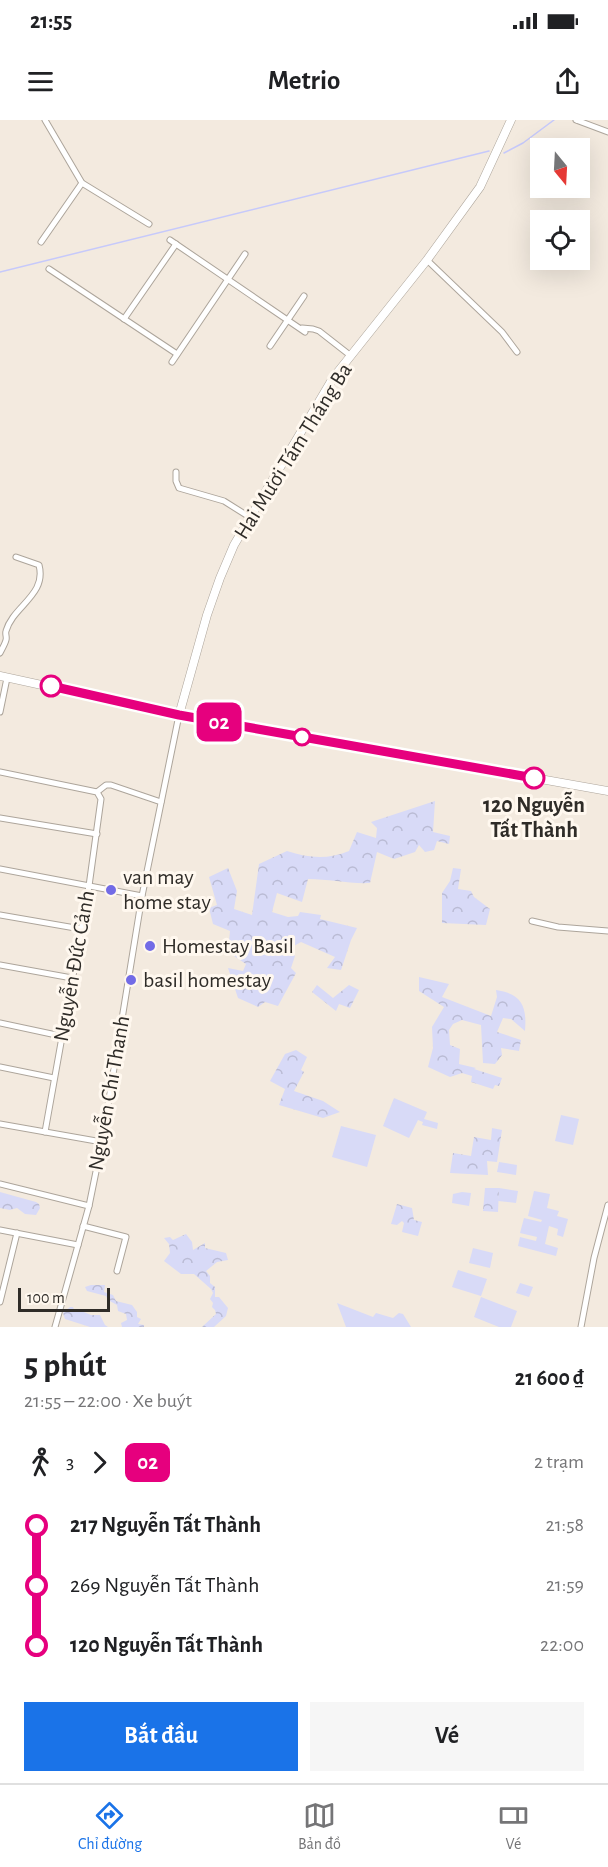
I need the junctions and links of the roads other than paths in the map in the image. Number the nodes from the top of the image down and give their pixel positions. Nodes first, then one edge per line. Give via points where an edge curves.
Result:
1 (45, 120) edge
2 (511, 120) edge
3 (576, 120) edge
4 (608, 132) edge
5 (82, 183) junction
6 (149, 224) dead end
7 (41, 242) dead end
8 (245, 254) dead end
9 (427, 260) junction
10 (49, 269) dead end
11 (228, 279) junction
12 (304, 296) dead end
13 (124, 319) junction
14 (288, 320) junction
15 (270, 346) dead end
16 (517, 352) dead end
17 (177, 354) junction
18 (351, 356) junction
19 (172, 362) dead end
20 (176, 472) dead end
21 (251, 518) junction
22 (16, 556) dead end
23 (0, 653) edge
24 (4, 677) edge
25 (0, 712) edge
26 (179, 715) junction
27 (0, 772) edge
28 (608, 791) edge
29 (97, 792) junction
30 (161, 802) junction
31 (0, 818) edge
32 (97, 834) junction
33 (0, 869) edge
34 (89, 886) junction
35 (142, 896) junction
36 (0, 915) edge
37 (532, 921) dead end
38 (81, 929) junction
39 (608, 931) edge
40 (0, 965) edge
41 (72, 978) junction
42 (0, 1023) edge
43 (61, 1036) junction
44 (0, 1067) edge
45 (54, 1078) junction
46 (0, 1124) edge
47 (45, 1132) junction
48 (102, 1142) junction
49 (0, 1184) edge
50 (608, 1205) edge
51 (89, 1206) junction
52 (83, 1226) junction
53 (0, 1230) edge
54 (17, 1233) junction
55 (78, 1245) junction
56 (117, 1271) dead end
57 (3, 1280) edge
58 (0, 1302) edge
59 (55, 1327) edge
60 (581, 1327) edge

1 - 5 street
2 - 9 street, Hai Mươi Tám Tháng Ba via 480,187
3 - 4 street
5 - 6 street
5 - 7 street
8 - 11 street
9 - 16 street via 502,332
9 - 18 street, Hai Mươi Tám Tháng Ba
10 - 13 street
11 - 13 street via 173,242
11 - 14 street
11 - 17 street
12 - 14 street
13 - 17 street
14 - 15 street
14 - 18 street via 303,330 313,328
17 - 19 street
18 - 21 street, Hai Mươi Tám Tháng Ba via 333,378
20 - 21 street via 179,488 224,501
21 - 26 street, Hai Mươi Tám Tháng Ba via 220,578
22 - 23 street via 39,565 38,582 31,599 18,609 6,630
24 - 25 street
24 - 26 street
26 - 28 street
26 - 30 street, Nguyễn Chí Thanh
27 - 29 street
29 - 30 street via 111,784
29 - 32 street, Nguyễn Đức Cảnh via 101,799
30 - 35 street, Nguyễn Chí Thanh
31 - 32 street
32 - 34 street, Nguyễn Đức Cảnh
33 - 34 street
34 - 35 street
34 - 38 street, Nguyễn Đức Cảnh
35 - 48 street, Nguyễn Chí Thanh
36 - 38 street
37 - 39 street
38 - 41 street, Nguyễn Đức Cảnh
40 - 41 street
41 - 43 street, Nguyễn Đức Cảnh
42 - 43 street
43 - 45 street, Nguyễn Đức Cảnh
44 - 45 street
45 - 47 street, Nguyễn Đức Cảnh
46 - 47 street
47 - 48 street
48 - 51 street, Nguyễn Chí Thanh
49 - 51 street
50 - 60 street
51 - 52 street, Nguyễn Chí Thanh
52 - 55 street, Nguyễn Chí Thanh
52 - 56 street via 126,1237
53 - 54 street
54 - 55 street
54 - 57 street
55 - 59 street, Nguyễn Chí Thanh
57 - 58 street

